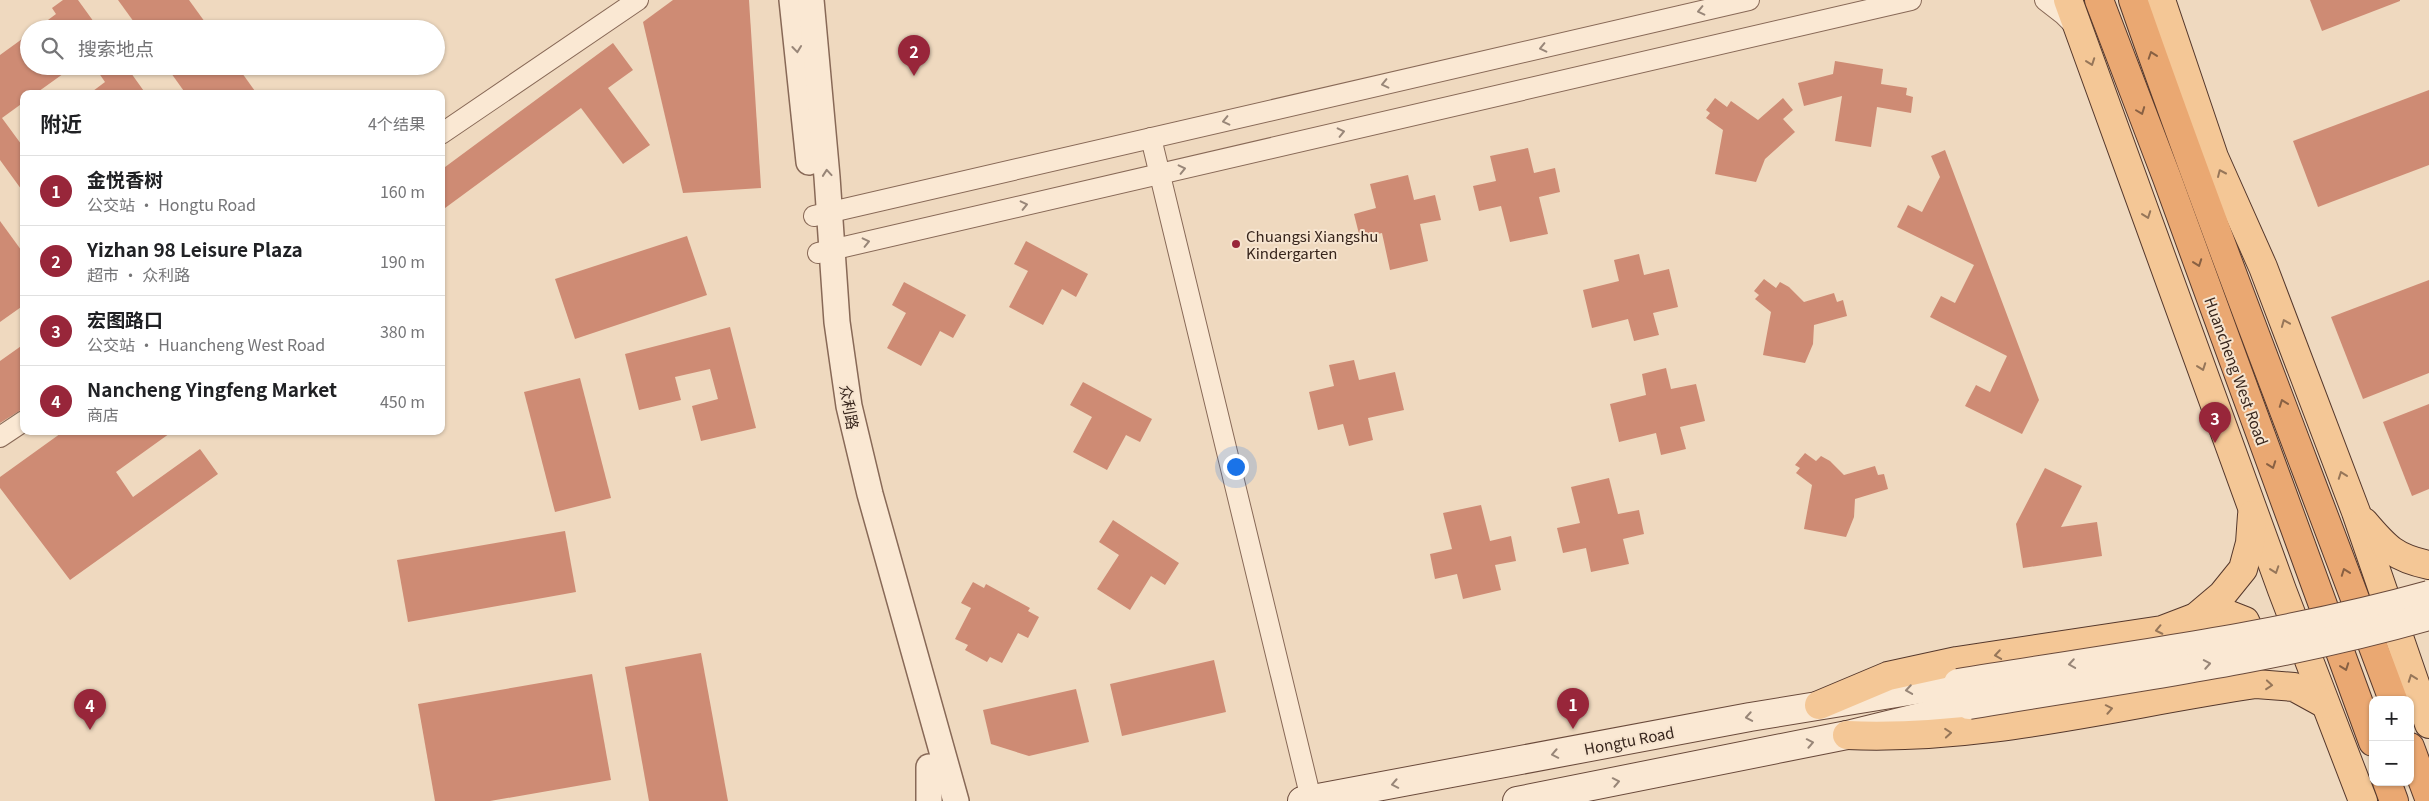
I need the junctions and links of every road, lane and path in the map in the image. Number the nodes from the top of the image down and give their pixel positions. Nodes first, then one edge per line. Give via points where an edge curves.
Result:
1 (638, 0) edge
2 (792, 0) edge
3 (811, 0) edge
4 (1749, 0) edge
5 (1911, 0) edge
6 (2045, 0) edge
7 (2068, 0) edge
8 (2099, 0) edge
9 (2133, 0) edge
10 (2161, 0) edge
11 (2080, 32) junction
12 (445, 131) edge
13 (1151, 138) junction
14 (1160, 174) junction
15 (822, 214) junction
16 (825, 251) junction
17 (20, 423) edge
18 (0, 437) edge
19 (2252, 506) junction
20 (2356, 512) junction
21 (2429, 565) edge
22 (2429, 595) edge
23 (2429, 616) edge
24 (2196, 617) junction
25 (2214, 690) junction
26 (1963, 694) junction
27 (2392, 696) edge
28 (2325, 704) junction
29 (1819, 705) junction
30 (2429, 724) edge
31 (1847, 735) junction
32 (2373, 741) edge
33 (2414, 758) edge
34 (938, 767) junction
35 (2388, 786) edge
36 (2429, 798) edge
37 (1306, 800) edge
38 (929, 801) edge
39 (938, 801) edge
40 (956, 801) edge
41 (968, 801) edge
42 (1517, 801) edge
43 (2363, 801) edge
44 (2394, 801) edge

1 - 12 street
2 -> 15 street, 众利路
15 -> 3 street, 众利路
4 -> 13 street
14 -> 5 street
6 - 11 street
7 - 11 main road
8 -> 32 highway, Huancheng West Road
27 -> 9 highway, Huancheng West Road via 2192,169
20 -> 10 main road via 2263,267 2214,157
11 -> 19 main road
13 - 14 street
13 - 15 street
16 -> 14 street
14 - 37 street
15 - 16 street, 众利路
16 - 34 street, 众利路 via 826,324 843,445
17 - 18 street
19 - 24 main road via 2250,543 2242,569 2222,595
19 -> 28 main road
20 - 21 main road via 2385,547 2408,560
30 -> 20 main road
22 -> 26 main road, bridge via 2376,610
26 -> 23 main road, bridge via 2287,651
24 - 25 main road via 2222,612 2245,622 2255,643 2252,666 2241,678
24 -> 29 main road via 2162,630 1958,661 1888,676
25 -> 28 main road via 2256,684 2294,687
31 -> 25 main road via 1894,737 1970,731
26 -> 29 main road, Hongtu Road
26 - 31 main road
28 - 43 main road
29 -> 37 main road, Hongtu Road
42 -> 31 main road
33 - 36 highway
34 - 38 street
34 - 39 street, 众利路
34 - 40 street, 众利路
34 - 41 street
35 - 44 highway

